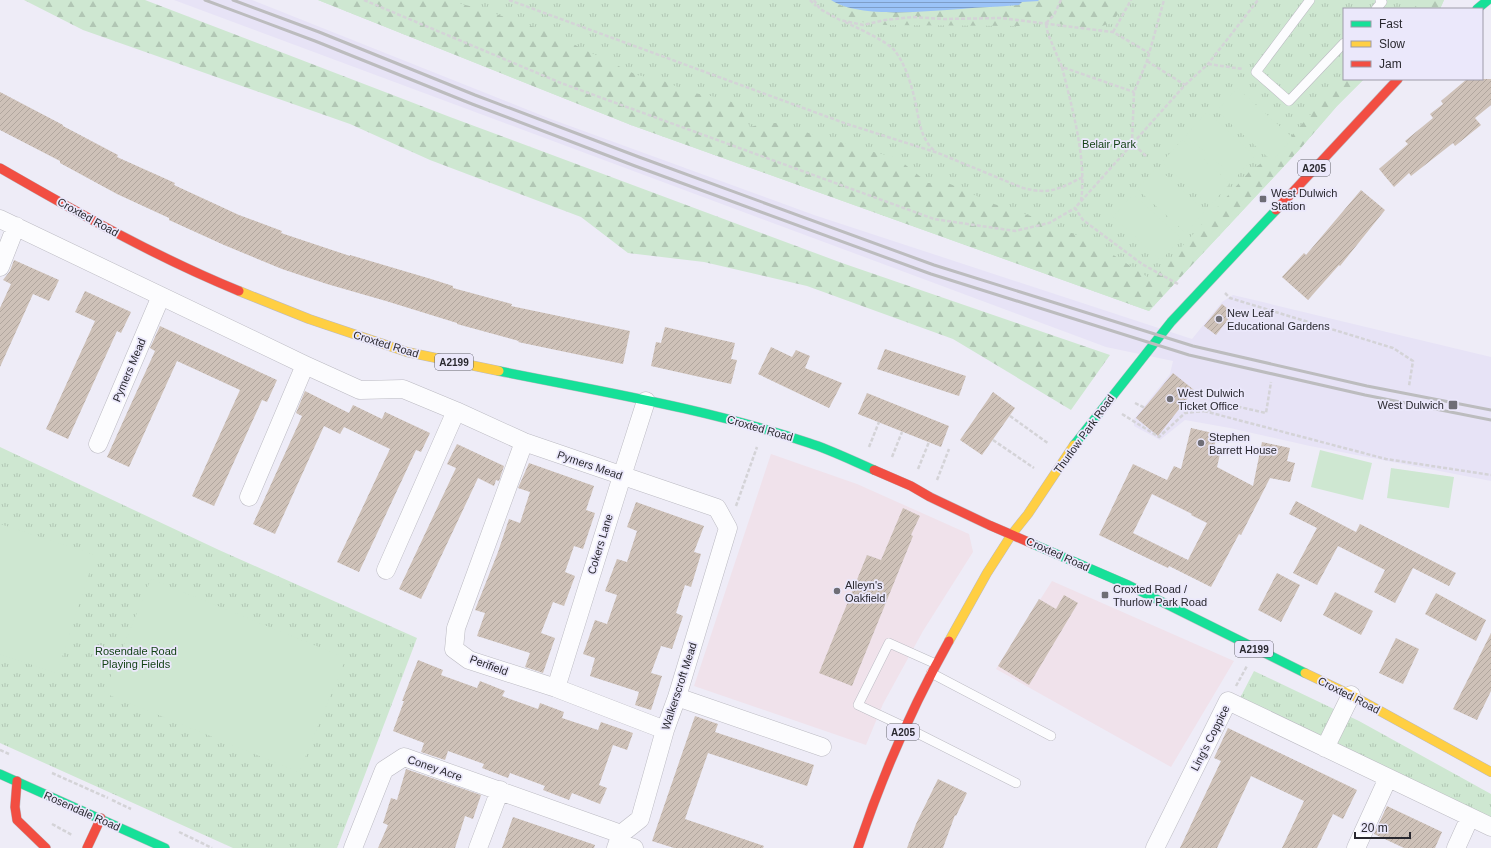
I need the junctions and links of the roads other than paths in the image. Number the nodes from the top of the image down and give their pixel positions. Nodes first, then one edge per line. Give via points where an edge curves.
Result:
1 (1310, 0) edge
2 (1380, 0) edge
3 (1488, 0) edge
4 (1377, 8) edge
5 (1478, 8) edge
6 (1343, 44) edge
7 (1397, 80) edge
8 (0, 168) edge
9 (0, 219) edge
10 (16, 226) junction
11 (0, 267) edge
12 (161, 296) junction
13 (305, 365) junction
14 (646, 401) junction
15 (456, 411) junction
16 (524, 442) junction
17 (98, 444) dead end
18 (622, 476) junction
19 (249, 497) dead end
20 (722, 517) joint
21 (1012, 534) junction
22 (386, 570) dead end
23 (936, 664) junction
24 (931, 673) junction
25 (556, 688) junction
26 (1351, 695) junction
27 (676, 697) junction
28 (905, 727) junction
29 (665, 730) junction
30 (1051, 736) dead end
31 (822, 747) dead end
32 (1324, 748) junction
33 (1491, 772) edge
34 (0, 774) edge
35 (1388, 778) junction
36 (17, 781) junction
37 (1016, 783) dead end
38 (500, 790) junction
39 (1470, 817) junction
40 (101, 818) junction
41 (1491, 828) edge
42 (622, 843) edge
43 (46, 848) edge
44 (87, 848) edge
45 (165, 848) edge
46 (353, 848) edge
47 (478, 848) edge
48 (858, 848) edge
49 (1155, 848) edge
50 (1356, 848) edge
51 (1456, 848) edge

1 - 6 lane via 1256,72 1289,101
2 - 4 lane via 1382,2
3 - 5 main road
7 - 21 main road, Thurlow Park Road / A205 via 1171,322 1066,455
8 - 14 main road, Croxted Road / A2199 via 92,221 208,278 309,319 407,352
9 - 10 street, Pymers Mead
10 - 11 street
10 - 12 street, Pymers Mead
12 - 13 street, Pymers Mead
12 - 17 street, Pymers Mead
13 - 15 street, Pymers Mead via 360,390 403,388
13 - 19 street
14 - 18 street, Cokers Lane
14 - 21 main road, Croxted Road / A2199 via 730,419 811,443 885,474
15 - 16 street, Pymers Mead
15 - 22 street
16 - 18 street, Pymers Mead
16 - 25 street, Perifield via 456,628 454,649 469,660
18 - 20 street, Pymers Mead via 716,508
18 - 25 street, Cokers Lane
20 - 27 street, Walkerscroft Mead via 728,528
21 - 23 main road, Thurlow Park Road / A205
21 - 26 main road, Croxted Road / A2199 via 1128,585 1255,650
23 - 24 main road, Thurlow Park Road / A205
23 - 28 lane via 889,643 858,705
24 - 28 main road, Thurlow Park Road / A205
24 - 30 lane
25 - 29 street, Perifield
26 - 32 street
26 - 33 main road, Croxted Road / A2199
27 - 29 street, Walkerscroft Mead
27 - 31 street
28 - 37 lane
28 - 48 main road, Thurlow Park Road / A205
29 - 42 street, Walkerscroft Mead via 640,819
32 - 35 street, Ling's Coppice
32 - 49 street, Ling's Coppice via 1228,701
34 - 36 main road, Rosendale Road
35 - 39 street, Ling's Coppice
35 - 50 street
36 - 40 main road, Rosendale Road
36 - 43 main road via 17,820
38 - 42 street, Coney Acre
38 - 46 street, Coney Acre via 404,757 384,770
38 - 47 street
39 - 41 street, Ling's Coppice
39 - 51 street
40 - 44 main road
40 - 45 main road, Rosendale Road

